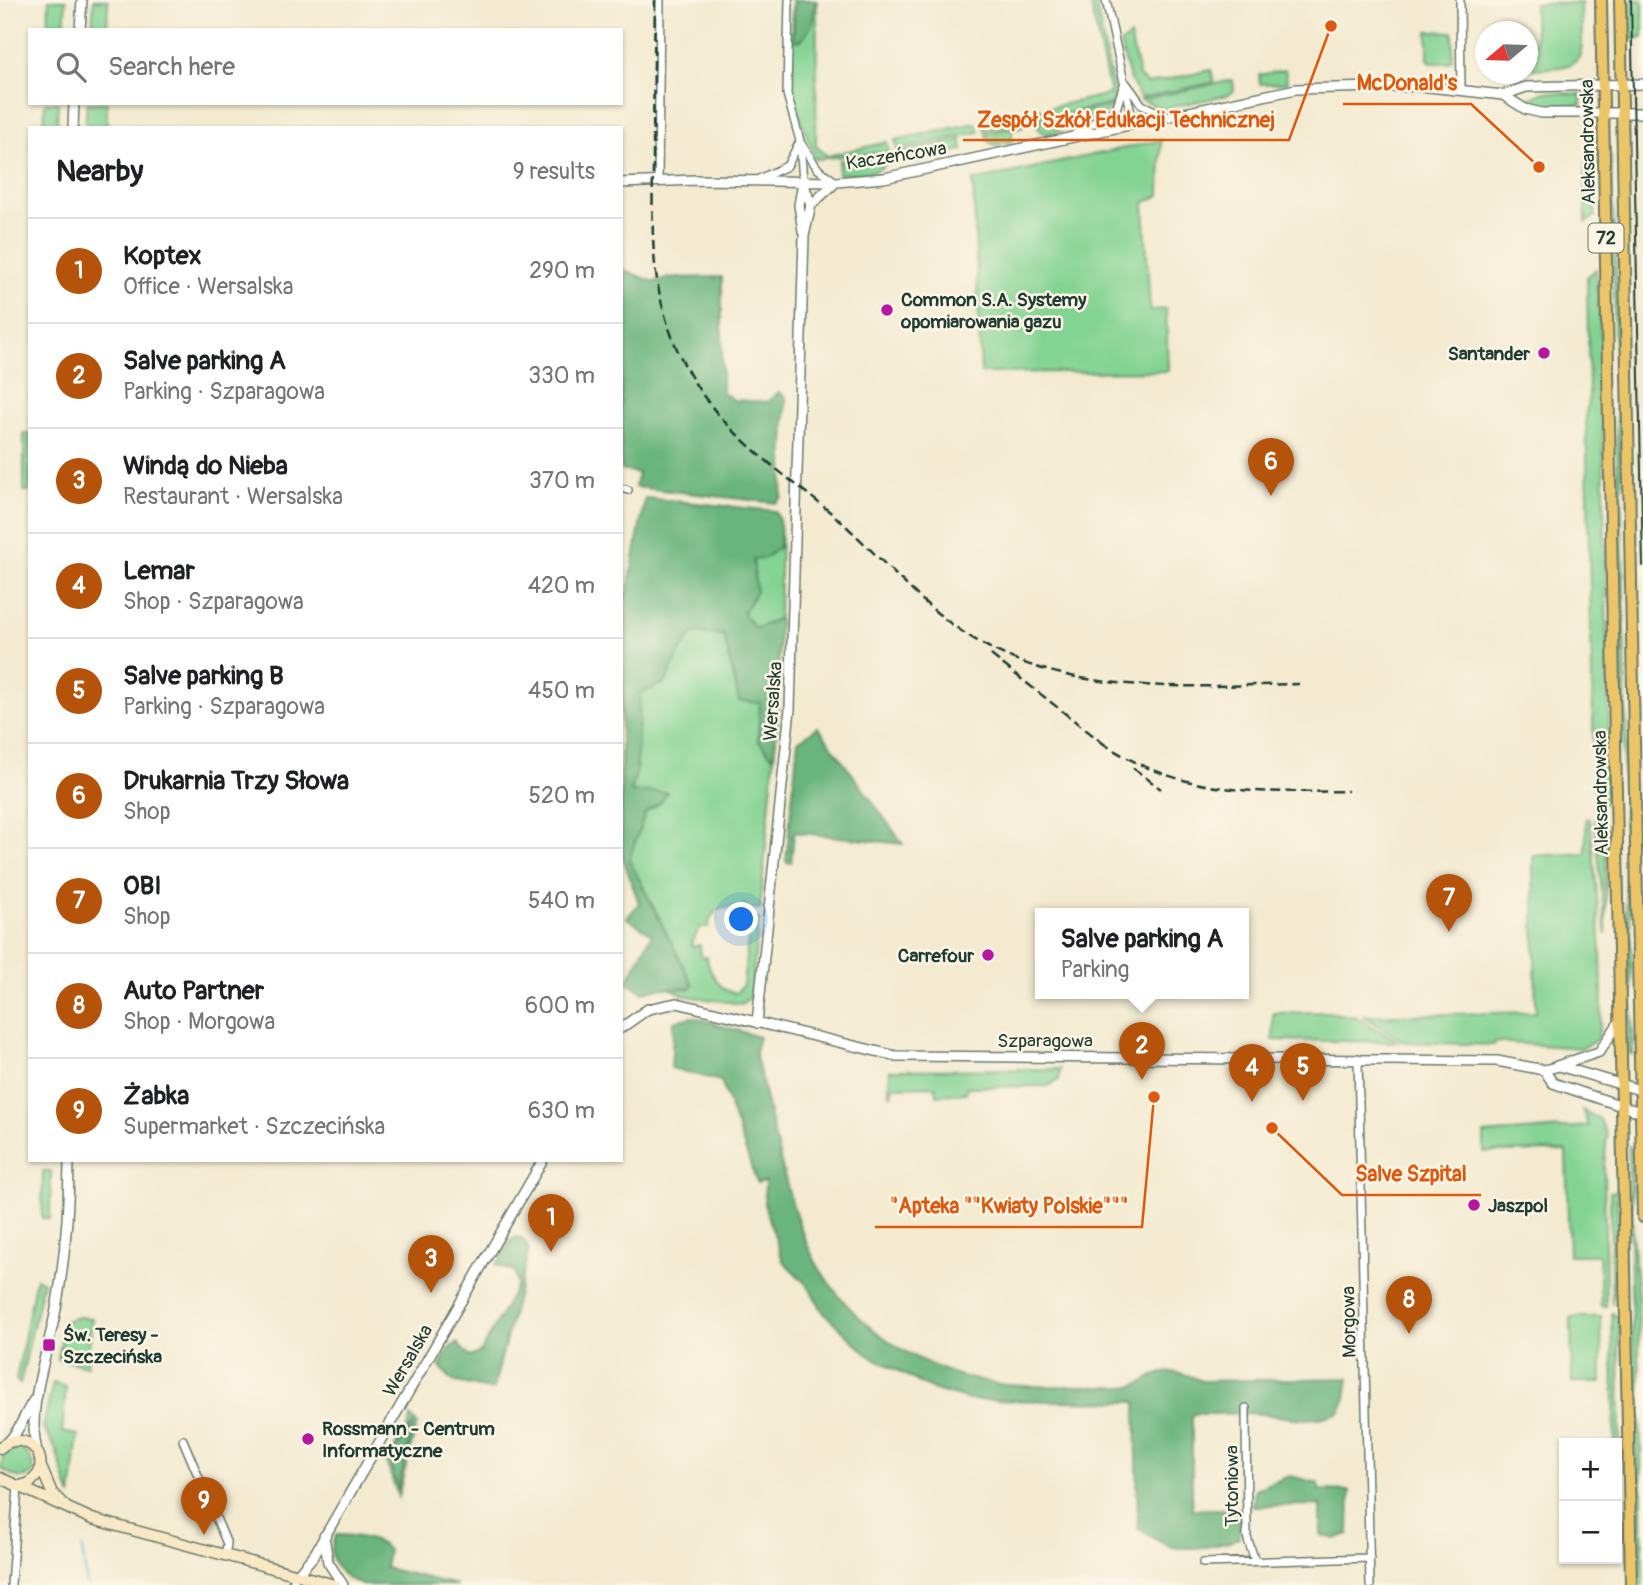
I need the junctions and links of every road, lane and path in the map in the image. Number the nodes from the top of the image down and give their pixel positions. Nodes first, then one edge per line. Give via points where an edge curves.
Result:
1 (82, 0) edge
2 (660, 0) edge
3 (789, 0) edge
4 (1106, 0) edge
5 (1461, 0) edge
6 (1601, 0) edge
7 (1620, 0) edge
8 (80, 28) edge
9 (1123, 79) junction
10 (1622, 84) junction
11 (1643, 84) edge
12 (1603, 85) junction
13 (1461, 90) junction
14 (1503, 95) junction
15 (74, 105) edge
16 (1643, 113) edge
17 (1603, 114) junction
18 (1622, 114) junction
19 (1166, 116) junction
20 (1133, 123) junction
21 (73, 126) edge
22 (1074, 134) junction
23 (800, 141) junction
24 (757, 180) junction
25 (658, 181) junction
26 (803, 182) junction
27 (836, 182) junction
28 (623, 183) edge
29 (811, 205) junction
30 (804, 236) junction
31 (757, 1023) junction
32 (1618, 1024) junction
33 (623, 1026) edge
34 (1358, 1058) junction
35 (1555, 1067) junction
36 (1544, 1070) junction
37 (1620, 1083) junction
38 (1642, 1091) edge
39 (1620, 1106) junction
40 (1642, 1113) edge
41 (69, 1162) edge
42 (542, 1162) edge
43 (1643, 1217) edge
44 (37, 1396) junction
45 (1246, 1408) dead end
46 (183, 1440) dead end
47 (4, 1445) edge
48 (37, 1451) junction
49 (41, 1467) junction
50 (1, 1479) edge
51 (18, 1487) junction
52 (69, 1511) junction
53 (324, 1536) junction
54 (225, 1556) junction
55 (1370, 1558) junction
56 (1255, 1561) junction
57 (1203, 1563) dead end
58 (297, 1575) junction
59 (11, 1585) edge
60 (291, 1585) edge
61 (335, 1585) edge
62 (343, 1585) edge
63 (1370, 1585) edge
64 (1631, 1585) edge

1 - 8 street
2 - 25 street
3 - 23 street, Wersalska via 787,94
4 - 9 street
5 - 13 street
6 - 12 main road, Aleksandrowska / 72
7 - 10 main road, Aleksandrowska / 72
9 - 19 street via 1142,105
9 - 20 street
9 - 22 street via 1116,109
10 - 11 street, Kaczeńcowa
10 - 12 street, Kaczeńcowa
10 - 18 main road, Aleksandrowska / 72
12 - 14 street, Kaczeńcowa via 1526,87
12 - 17 main road, Aleksandrowska / 72
13 - 14 street, Kaczeńcowa
13 - 19 street, Kaczeńcowa via 1411,86 1296,89
14 - 17 street, Kaczeńcowa via 1534,112
15 - 21 street
16 - 18 street, Kaczeńcowa
17 - 18 street, Kaczeńcowa
17 - 32 main road, Aleksandrowska / 72 via 1619,867
18 - 38 main road, Aleksandrowska / 72
19 - 20 street, Kaczeńcowa
20 - 22 street, Kaczeńcowa
22 - 27 street, Kaczeńcowa via 908,174
23 - 24 street via 787,166
23 - 26 street, Wersalska
23 - 27 street, Wersalska via 818,169
24 - 25 street, Kaczeńcowa
24 - 26 street, Kaczeńcowa
25 - 28 street, Kaczeńcowa
26 - 27 street, Kaczeńcowa
26 - 29 street, Wersalska
26 - 30 street, Wersalska via 799,205
27 - 29 street
29 - 30 street, Wersalska
30 - 31 street, Wersalska via 792,688
31 - 33 street via 670,1003 641,1012
31 - 34 street, Szparagowa via 896,1056
32 - 35 street via 1599,1052
32 - 37 main road, Aleksandrowska / 72
34 - 36 street, Szparagowa via 1503,1061
34 - 55 street, Morgowa
35 - 36 street, Szparagowa
35 - 37 street, Szparagowa
36 - 39 street, Szparagowa via 1553,1083
37 - 38 street, Szparagowa
37 - 39 main road, Aleksandrowska / 72
38 - 40 main road, Aleksandrowska / 72
39 - 40 street, Szparagowa
39 - 64 main road, Aleksandrowska / 72
40 - 43 main road, Aleksandrowska / 72
41 - 44 street via 61,1284
42 - 53 street, Wersalska
44 - 47 street via 18,1432
44 - 48 street
45 - 56 street, Tytoniowa via 1247,1537
46 - 54 street via 227,1544
47 - 48 main road via 26,1441
48 - 49 main road
49 - 51 main road via 34,1480
49 - 52 main road via 52,1493
50 - 51 main road
51 - 52 main road
51 - 59 street
52 - 54 main road
53 - 58 street, Wersalska
53 - 62 street via 328,1562
54 - 58 main road
55 - 56 street
55 - 63 street, Morgowa
56 - 57 street
58 - 60 street
58 - 61 main road

